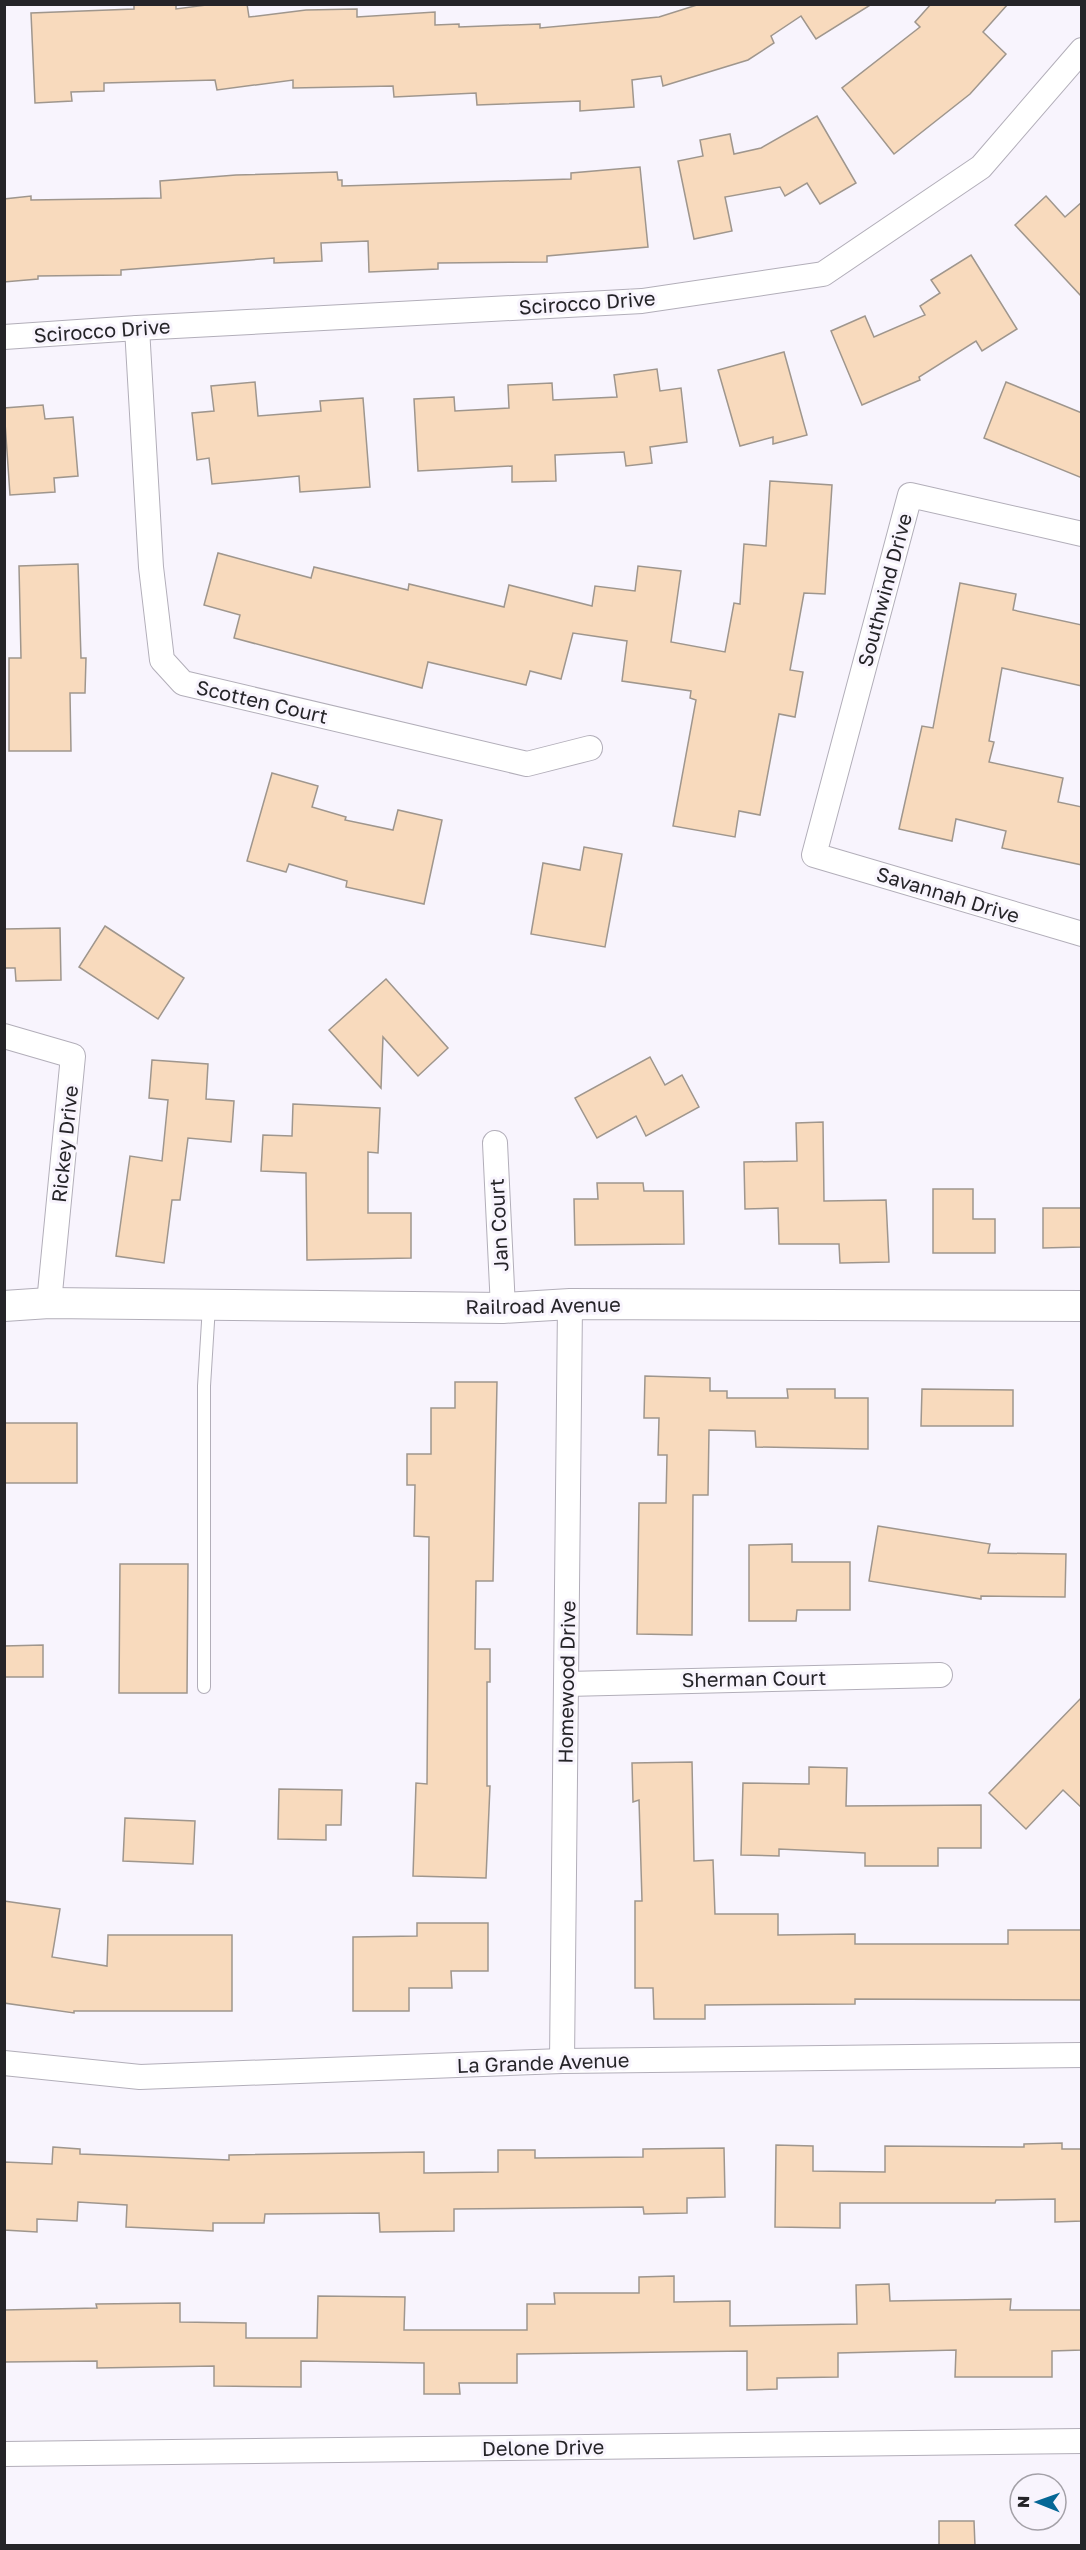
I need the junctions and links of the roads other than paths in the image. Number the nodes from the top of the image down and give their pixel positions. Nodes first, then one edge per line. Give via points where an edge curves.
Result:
1 (1082, 50) edge
2 (137, 328) junction
3 (4, 337) edge
4 (1082, 534) edge
5 (590, 748) dead end
6 (814, 855) joint
7 (1082, 934) edge
8 (4, 1036) edge
9 (495, 1143) dead end
10 (49, 1303) junction
11 (570, 1304) junction
12 (209, 1305) junction
13 (4, 1306) edge
14 (1082, 1306) edge
15 (503, 1308) junction
16 (940, 1675) dead end
17 (567, 1684) junction
18 (204, 1687) dead end
19 (1082, 2055) edge
20 (562, 2061) junction
21 (4, 2063) edge
22 (1082, 2441) edge
23 (4, 2454) edge

1 - 2 street, Scirocco Drive via 981,167 823,274 642,302
2 - 3 street, Scirocco Drive
2 - 5 street, Scotten Court via 151,567 162,660 183,683 527,764
4 - 6 street, Southwind Drive via 910,495
6 - 7 street, Savannah Drive
8 - 10 street, Rickey Drive via 73,1056
9 - 15 street, Jan Court
10 - 12 street, Railroad Avenue
10 - 13 street, Railroad Avenue
11 - 14 street, Railroad Avenue
11 - 15 street, Railroad Avenue
11 - 17 street, Homewood Drive
12 - 15 street, Railroad Avenue
12 - 18 lane via 204,1386
16 - 17 street, Sherman Court
17 - 20 street, Homewood Drive
19 - 20 street, La Grande Avenue
20 - 21 street, La Grande Avenue via 140,2077
22 - 23 street, Delone Drive

